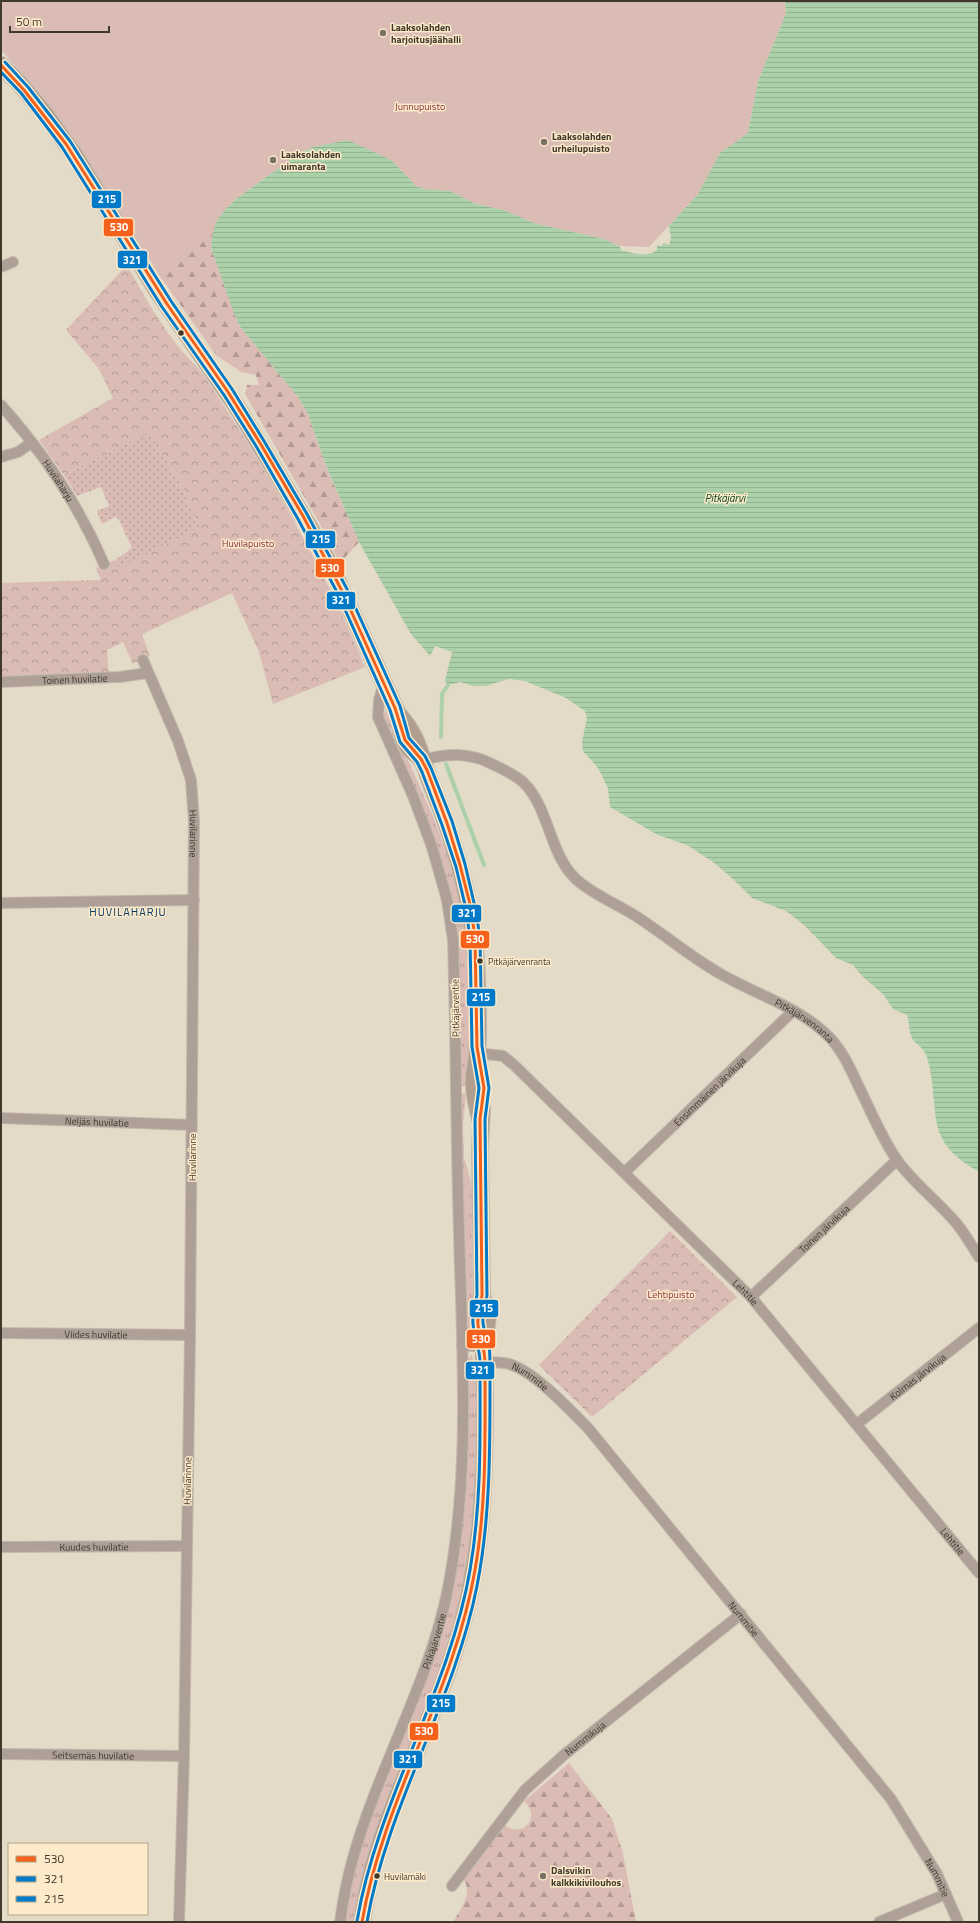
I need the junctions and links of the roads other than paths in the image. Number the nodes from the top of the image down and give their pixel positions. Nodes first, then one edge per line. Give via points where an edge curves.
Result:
1 (1, 65) edge
2 (14, 262) dead end
3 (1, 267) edge
4 (1, 405) edge
5 (31, 444) junction
6 (1, 457) edge
7 (104, 564) dead end
8 (143, 660) dead end
9 (148, 673) junction
10 (1, 682) edge
11 (384, 683) junction
12 (422, 760) junction
13 (194, 900) junction
14 (1, 903) edge
15 (793, 1010) junction
16 (478, 1053) junction
17 (1, 1118) edge
18 (192, 1125) junction
19 (897, 1160) junction
20 (625, 1172) junction
21 (979, 1256) edge
22 (751, 1297) junction
23 (979, 1328) edge
24 (1, 1333) edge
25 (190, 1335) junction
26 (462, 1346) junction
27 (484, 1346) junction
28 (485, 1362) junction
29 (857, 1424) junction
30 (186, 1546) junction
31 (1, 1547) edge
32 (978, 1570) edge
33 (741, 1614) junction
34 (1, 1754) edge
35 (184, 1756) junction
36 (452, 1886) dead end
37 (946, 1894) junction
38 (179, 1922) edge
39 (340, 1922) edge
40 (362, 1922) edge
41 (879, 1922) edge
42 (958, 1922) edge

1 - 11 main road via 45,114 75,156 158,292 237,407 333,571
2 - 3 street
4 - 5 street, Huvilaharju
5 - 6 street via 18,452
5 - 7 street, Huvilaharju via 72,501 87,526
8 - 9 street
9 - 10 street, Toinen huvilatie via 119,677
9 - 13 street, Huvilarinne via 178,741 191,780
11 - 12 main road via 397,712 411,728
11 - 26 street, Pitkäjärventie via 378,717 413,796 432,847 447,900 453,940
12 - 15 street, Pitkäjärvenranta via 441,755 465,755 486,760 507,771 524,783 532,793 559,857 578,881 634,914 719,973
12 - 16 main road via 458,857 469,900 475,944
13 - 14 street
13 - 18 street, Huvilarinne
15 - 19 street, Pitkäjärvenranta via 820,1028 833,1041 846,1060
15 - 20 street, Ensimmäinen järvikuja
16 - 20 street, Lehtitie via 503,1056
16 - 27 main road via 473,1081 480,1119 482,1296 488,1311 489,1326
17 - 18 street, Neljäs huvilatie
18 - 25 street, Huvilarinne
19 - 21 street, Pitkäjärvenranta via 957,1224
19 - 22 street, Toinen järvikuja
20 - 22 street, Lehtitie
22 - 29 street, Lehtitie
23 - 29 street, Kolmas järvikuja
24 - 25 street, Viides huvilatie
25 - 30 street, Huvilarinne
26 - 27 street
26 - 39 street, Pitkäjärventie via 462,1484 446,1596 432,1647 355,1850
27 - 28 main road
28 - 33 street, Nummitie via 508,1363 536,1379 588,1428
28 - 40 main road via 482,1522 467,1610 435,1705 394,1807 378,1855
29 - 32 street, Lehtitie
30 - 31 street, Kuudes huvilatie
30 - 35 street, Huvilarinne
33 - 36 street, Nummikuja via 565,1754 525,1790
33 - 37 street, Nummitie via 891,1799 937,1874
34 - 35 street, Seitsemäs huvilatie
35 - 38 street
37 - 41 street
37 - 42 street, Nummitie

